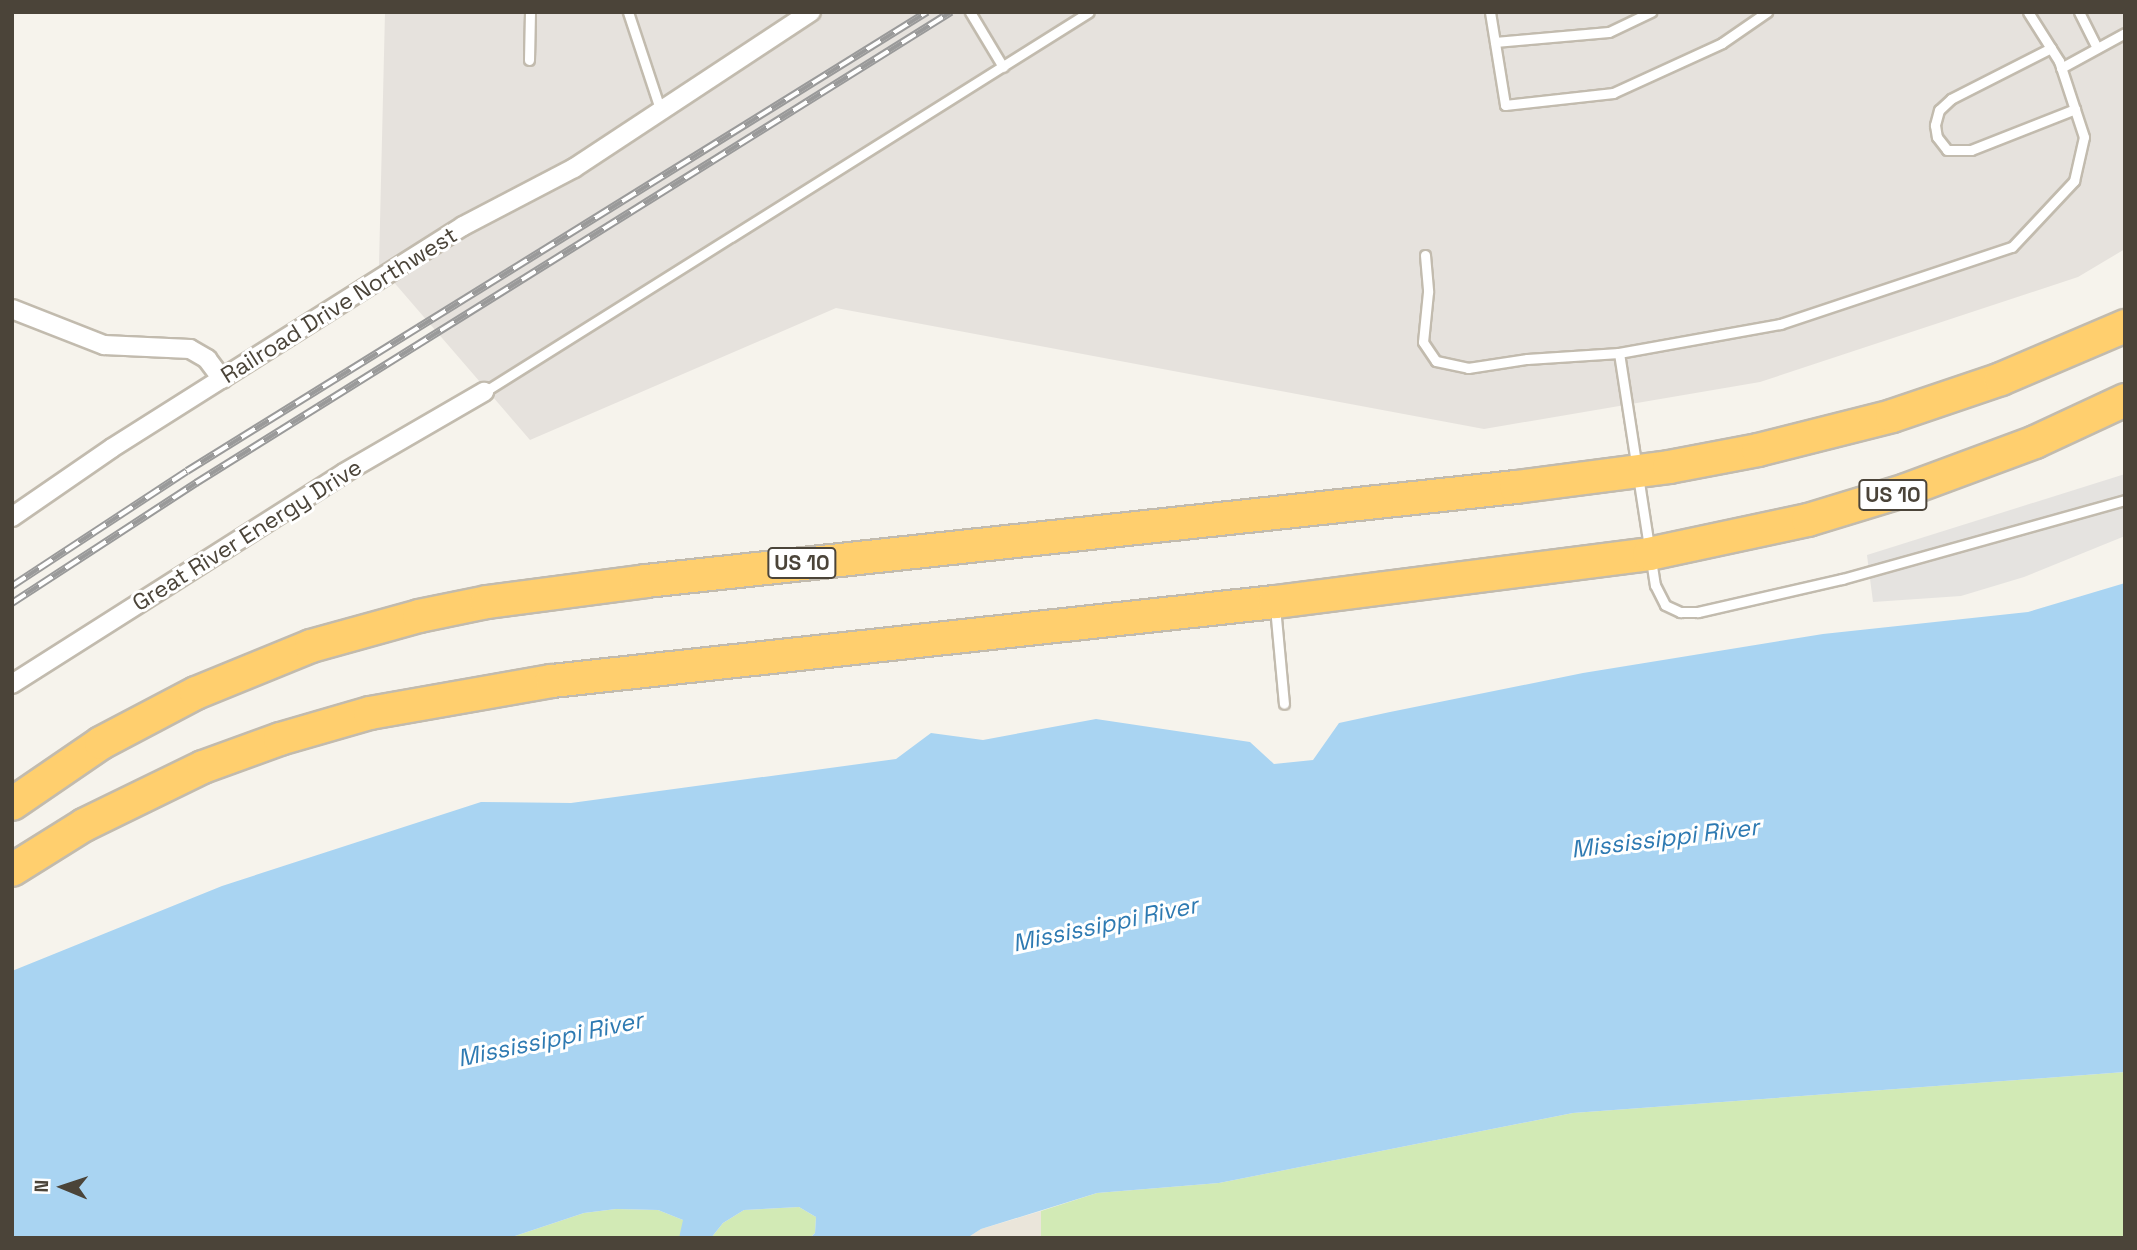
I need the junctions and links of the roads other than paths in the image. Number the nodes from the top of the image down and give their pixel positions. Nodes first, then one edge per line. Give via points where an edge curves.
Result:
1 (530, 12) edge
2 (628, 12) edge
3 (811, 12) edge
4 (970, 12) edge
5 (1089, 12) edge
6 (1490, 12) edge
7 (1651, 12) edge
8 (1767, 12) edge
9 (2028, 12) edge
10 (2079, 12) edge
11 (2125, 33) edge
12 (1495, 42) junction
13 (2051, 48) junction
14 (2097, 48) junction
15 (529, 61) dead end
16 (1003, 67) junction
17 (2062, 68) junction
18 (666, 108) junction
19 (2075, 109) junction
20 (1425, 255) dead end
21 (12, 309) edge
22 (2125, 326) edge
23 (1619, 353) junction
24 (222, 379) junction
25 (485, 392) joint
26 (2125, 400) edge
27 (1635, 472) junction
28 (2125, 500) edge
29 (12, 517) edge
30 (1649, 554) junction
31 (1275, 602) junction
32 (12, 684) edge
33 (1284, 704) dead end
34 (12, 804) edge
35 (12, 870) edge

1 - 15 lane
2 - 18 lane
3 - 18 street, Railroad Drive Northwest
4 - 16 lane
5 - 16 lane
6 - 12 lane
7 - 12 lane via 1609,32
8 - 12 lane via 1722,43 1613,93 1505,105
9 - 13 lane
10 - 14 lane
11 - 14 lane
13 - 17 lane
13 - 19 lane via 1951,99 1939,110 1937,137 1947,150 1970,150
14 - 17 lane
16 - 25 lane
17 - 19 lane
18 - 24 street, Railroad Drive Northwest via 574,168 463,226
19 - 23 lane via 2084,137 2074,181 2012,247 1780,324
20 - 23 lane via 1428,292 1423,342 1436,361 1468,368
21 - 24 street via 104,345 190,349 207,359
22 - 27 highway, US 10 via 2001,379 1892,416 1758,450
23 - 27 lane
24 - 29 street, Railroad Drive Northwest
25 - 32 street, Great River Energy Drive via 344,473
26 - 30 highway, US 10 via 2035,442 1906,491 1808,520
27 - 30 lane
27 - 34 highway, US 10 via 487,602 363,630 235,676 101,743
28 - 30 lane via 1842,579 1698,612 1680,612 1665,605 1655,585
30 - 31 highway, US 10
31 - 33 lane
31 - 35 highway, US 10 via 552,681 420,702 328,724 203,767 83,825

